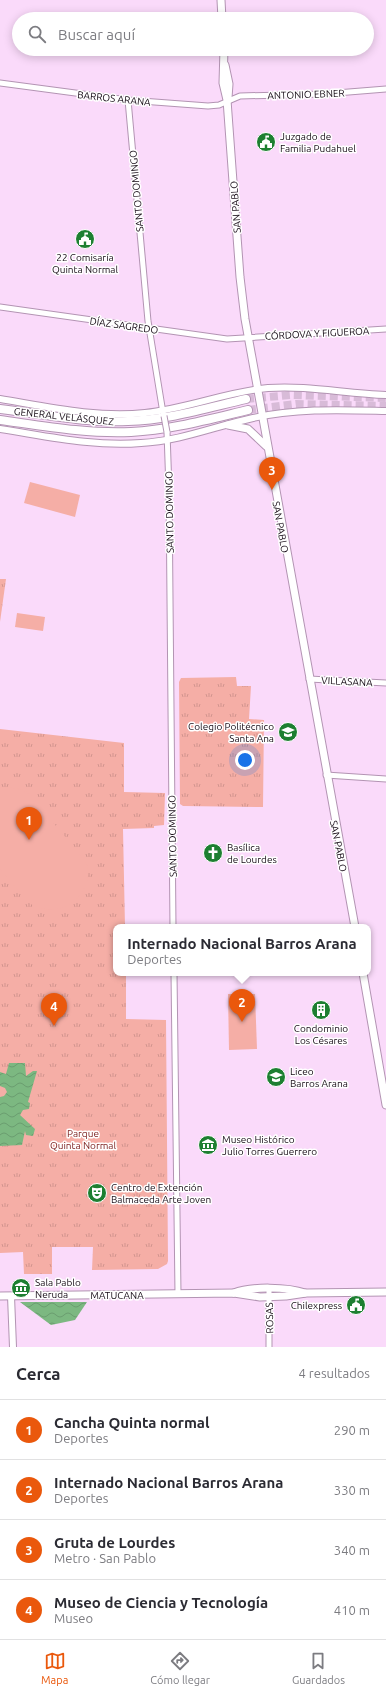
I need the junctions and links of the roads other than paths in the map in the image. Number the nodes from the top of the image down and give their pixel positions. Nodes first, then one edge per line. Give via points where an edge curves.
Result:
1 (221, 0) edge
2 (222, 12) edge
3 (224, 56) edge
4 (0, 83) edge
5 (386, 89) edge
6 (128, 100) junction
7 (227, 100) junction
8 (0, 307) edge
9 (149, 328) junction
10 (386, 329) edge
11 (248, 338) junction
12 (256, 390) junction
13 (386, 395) edge
14 (0, 399) edge
15 (246, 399) tunnel mouth
16 (0, 409) edge
17 (248, 410) tunnel mouth
18 (386, 411) edge
19 (163, 413) junction
20 (262, 416) junction
21 (0, 420) edge
22 (228, 425) junction
23 (0, 429) edge
24 (168, 440) junction
25 (267, 447) junction
26 (309, 679) junction
27 (386, 683) edge
28 (326, 775) junction
29 (386, 778) edge
30 (173, 924) edge
31 (353, 924) edge
32 (174, 976) edge
33 (364, 976) edge
34 (386, 1105) edge
35 (386, 1292) edge
36 (269, 1293) junction
37 (178, 1294) junction
38 (0, 1296) edge
39 (11, 1296) junction
40 (13, 1347) edge
41 (269, 1347) edge

1 - 2 main road
3 - 7 main road, SAN PABLO via 229,84
4 - 6 street, BARROS ARANA
5 - 7 street, ANTONIO EBNER via 324,94 240,96
6 - 7 street, BARROS ARANA via 208,106 219,105
6 - 9 street, SANTO DOMINGO
7 - 11 main road, SAN PABLO via 240,277
8 - 9 street, DÍAZ SAGREDO
9 - 11 street, DÍAZ SAGREDO via 227,339
9 - 19 street, SANTO DOMINGO
10 - 11 street, CÓRDOVA Y FIGUEROA
11 - 12 main road, SAN PABLO
12 - 13 main road via 294,388
12 - 19 main road
12 - 20 main road, SAN PABLO
14 - 19 main road via 106,414
15 - 16 highway, GENERAL VELÁSQUEZ via 166,417 128,421 88,420
17 - 21 highway, GENERAL VELÁSQUEZ via 158,430 131,432 79,431
18 - 20 main road via 316,410
19 - 24 street, SANTO DOMINGO, bridge
20 - 22 main road
20 - 25 main road, SAN PABLO
22 - 24 main road
22 - 25 main road via 248,429
23 - 24 main road via 102,443 129,444
24 - 30 street, SANTO DOMINGO
25 - 26 main road, SAN PABLO
26 - 27 street, VILLASANA
26 - 28 main road, SAN PABLO
28 - 29 street
28 - 31 main road, SAN PABLO
32 - 37 street
33 - 34 main road
35 - 36 main road, MATUCANA
36 - 37 main road, MATUCANA
36 - 41 street, ROSAS
37 - 39 main road, MATUCANA
38 - 39 main road, MATUCANA
39 - 40 main road

